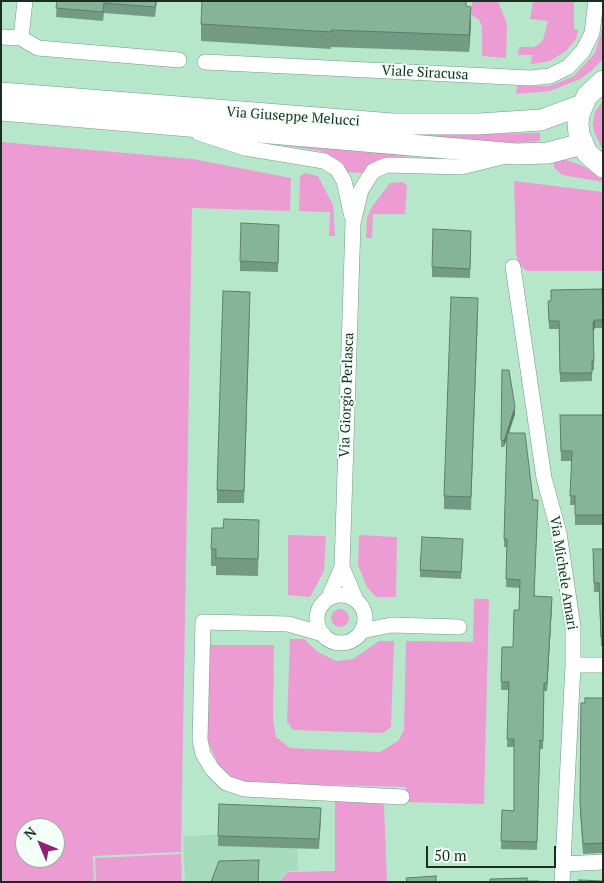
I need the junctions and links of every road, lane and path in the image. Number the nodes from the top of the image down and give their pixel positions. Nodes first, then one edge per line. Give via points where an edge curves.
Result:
1 (25, 1) edge
2 (596, 1) edge
3 (1, 37) edge
4 (20, 38) junction
5 (179, 60) dead end
6 (205, 62) dead end
7 (603, 81) edge
8 (1, 93) edge
9 (582, 105) junction
10 (1, 110) edge
11 (179, 126) junction
12 (582, 144) junction
13 (516, 154) junction
14 (603, 168) edge
15 (353, 223) junction
16 (513, 267) dead end
17 (342, 567) junction
18 (323, 605) junction
19 (360, 605) junction
20 (288, 624) junction
21 (391, 626) junction
22 (459, 626) dead end
23 (362, 631) junction
24 (323, 634) junction
25 (573, 665) junction
26 (603, 665) edge
27 (402, 798) dead end
28 (603, 862) edge
29 (563, 864) junction
30 (562, 882) edge

1 - 4 street
2 - 6 street, Viale Siracusa via 592,33 584,51 568,67 550,76 530,78
3 - 4 street
4 - 5 street via 38,48
7 - 9 main road
8 - 9 main road, Via Giuseppe Melucci via 393,124 541,120
9 - 12 main road via 578,124
10 - 11 main road, Via Giuseppe Melucci
11 - 13 main road, Via Giuseppe Melucci
11 - 15 street, Via Giorgio Perlasca via 245,148 324,161 337,169 344,181
12 - 13 main road, Via Giuseppe Melucci via 548,153
12 - 14 main road
13 - 15 street, Via Giorgio Perlasca via 461,166 387,165 374,171 365,182
15 - 17 street, Via Giorgio Perlasca
16 - 25 street, Via Michele Amari via 544,478 559,534 573,627
17 - 18 street, Via Giorgio Perlasca
17 - 19 street, Via Giorgio Perlasca
18 - 19 street via 337,595 345,595
18 - 20 street
18 - 24 street via 317,624
19 - 21 street
19 - 23 street, Via Giorgio Perlasca via 365,624
20 - 24 street
20 - 27 street via 203,622 200,740 203,754 212,769 226,783 244,789
21 - 22 street
21 - 23 street
23 - 24 street via 356,638 341,643 333,642
25 - 26 street
25 - 29 street, Via Michele Amari
28 - 29 street
29 - 30 street, Via Michele Amari

